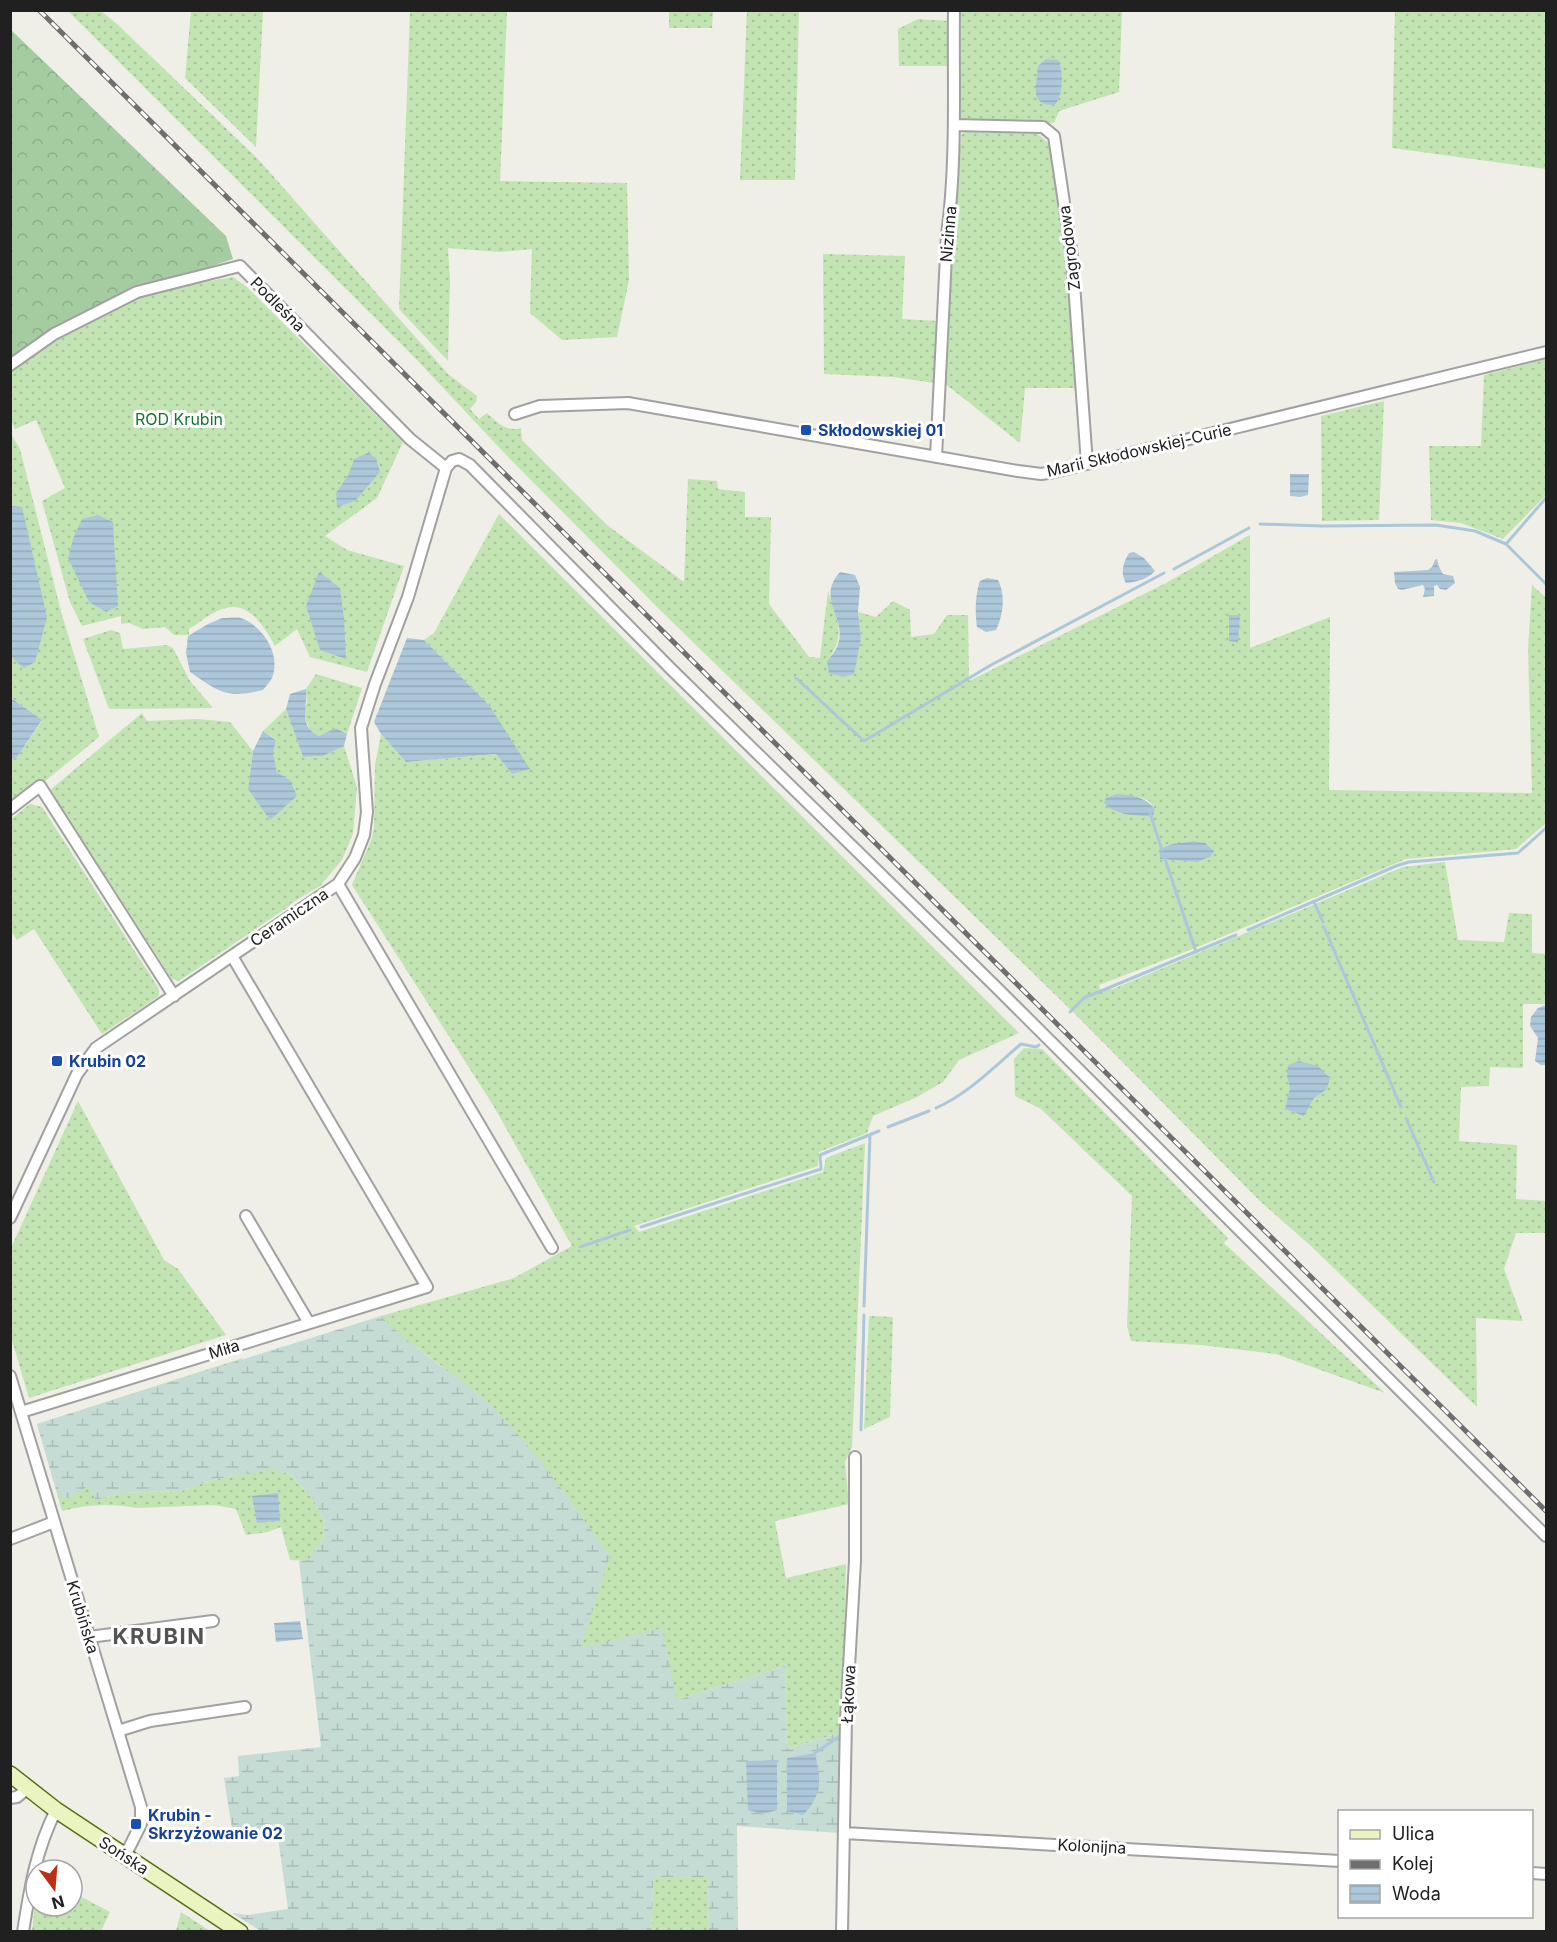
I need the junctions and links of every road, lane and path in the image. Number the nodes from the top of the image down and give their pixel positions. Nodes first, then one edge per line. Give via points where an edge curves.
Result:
1 (954, 10) edge
2 (954, 125) junction
3 (1546, 352) edge
4 (10, 365) edge
5 (515, 414) dead end
6 (936, 458) junction
7 (1087, 464) junction
8 (446, 468) junction
9 (10, 809) edge
10 (338, 884) junction
11 (232, 956) junction
12 (174, 996) junction
13 (246, 1216) dead end
14 (10, 1218) edge
15 (552, 1248) dead end
16 (309, 1323) junction
17 (10, 1376) edge
18 (21, 1412) junction
19 (855, 1457) dead end
20 (54, 1522) junction
21 (1546, 1536) edge
22 (10, 1539) edge
23 (213, 1621) dead end
24 (89, 1638) junction
25 (245, 1707) dead end
26 (118, 1731) junction
27 (10, 1774) edge
28 (28, 1788) junction
29 (10, 1798) edge
30 (56, 1810) junction
31 (844, 1833) junction
32 (125, 1856) junction
33 (1338, 1861) edge
34 (23, 1932) edge
35 (240, 1932) edge
36 (842, 1932) edge

1 - 2 street, Nizinna
2 - 6 street, Nizinna
2 - 7 street, Zagrodowa via 1044,127 1054,136 1072,256
3 - 7 street, Marii Skłodowskiej-Curie
4 - 8 street, Podleśna via 54,334 137,292 240,266 410,439
5 - 6 street, Marii Skłodowskiej-Curie via 540,406 628,403
6 - 7 street, Marii Skłodowskiej-Curie via 1036,473
8 - 10 street, Ceramiczna via 413,581 361,728 367,812 364,835
8 - 21 street via 456,459 470,465
9 - 12 street via 40,786
10 - 11 street, Ceramiczna
10 - 15 street
11 - 12 street, Ceramiczna
11 - 16 street, Miła via 427,1287
12 - 14 street, Ceramiczna via 96,1048 77,1074
13 - 16 street
16 - 18 street, Miła
17 - 18 street, Krubińska
18 - 20 street, Krubińska
19 - 31 street, Łąkowa
20 - 22 street
20 - 24 street, Krubińska
23 - 24 street
24 - 26 street, Krubińska
25 - 26 street via 150,1721
26 - 32 street, Krubińska via 142,1816
27 - 28 street, Sońska
28 - 29 street
28 - 30 street, Sońska
30 - 32 street, Sońska
30 - 34 street via 31,1877
31 - 33 street, Kolonijna
31 - 36 street, Łąkowa
32 - 35 street, Sońska

